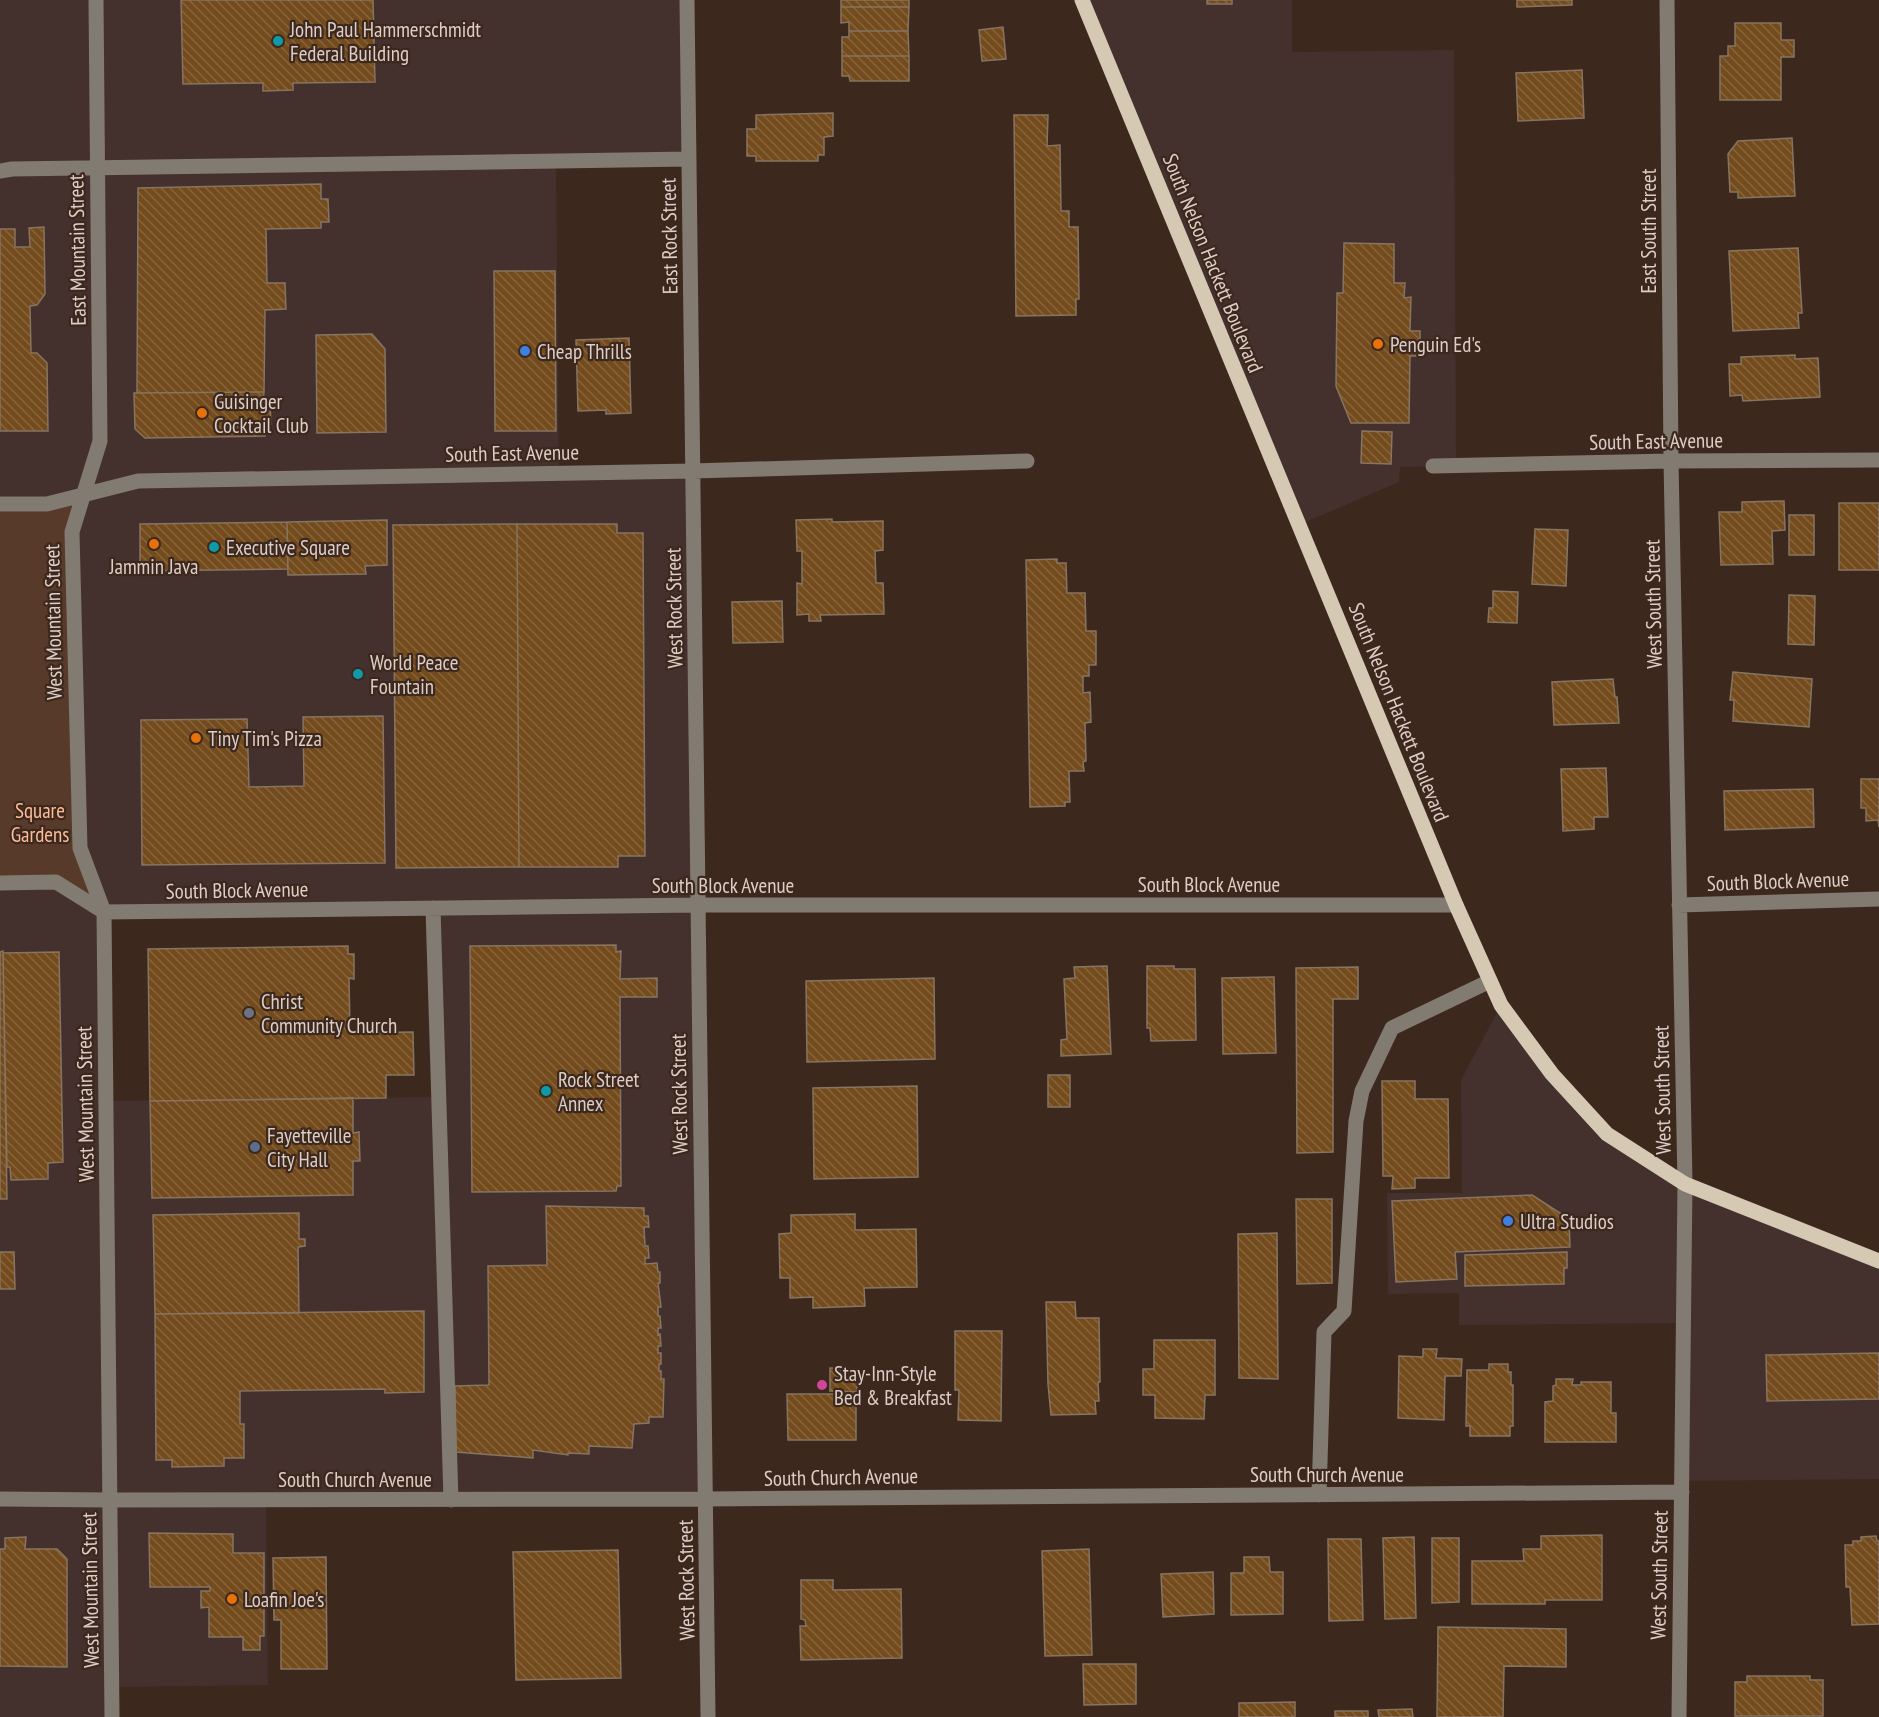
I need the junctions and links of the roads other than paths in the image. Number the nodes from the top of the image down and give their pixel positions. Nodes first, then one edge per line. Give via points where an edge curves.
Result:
1 (96, 0) edge
2 (687, 0) edge
3 (1082, 0) edge
4 (1667, 0) edge
5 (689, 159) junction
6 (97, 168) junction
7 (0, 171) edge
8 (1879, 460) edge
9 (1027, 462) dead end
10 (1671, 462) junction
11 (1433, 466) dead end
12 (693, 471) junction
13 (82, 496) junction
14 (0, 504) edge
15 (0, 883) edge
16 (1879, 899) edge
17 (698, 905) junction
18 (1456, 905) junction
19 (1679, 905) junction
20 (433, 908) junction
21 (104, 912) junction
22 (1490, 981) junction
23 (1685, 1184) junction
24 (1879, 1261) edge
25 (1682, 1492) junction
26 (1319, 1495) junction
27 (0, 1499) edge
28 (706, 1499) junction
29 (110, 1500) junction
30 (451, 1500) junction
31 (112, 1717) edge
32 (708, 1717) edge
33 (1678, 1717) edge

1 - 6 street, East Mountain Street
2 - 5 street, East Rock Street
3 - 18 main road, South Nelson Hackett Boulevard
4 - 10 street, East South Street
5 - 6 street
5 - 12 street, East Rock Street
6 - 7 street
6 - 13 street, East Mountain Street via 100,441
8 - 10 street, South East Avenue
9 - 12 street, South East Avenue
10 - 11 street, South East Avenue
10 - 19 street, West South Street
12 - 13 street, South East Avenue via 138,481
12 - 17 street, West Rock Street
13 - 14 street, South East Avenue via 47,504
13 - 21 street, West Mountain Street via 72,532 80,848
15 - 21 street via 56,882
16 - 19 street, South Block Avenue
17 - 18 street, South Block Avenue
17 - 20 street, South Block Avenue
17 - 28 street, West Rock Street
18 - 22 main road, South Nelson Hackett Boulevard
19 - 23 street, West South Street
20 - 21 street, South Block Avenue
20 - 30 street
21 - 29 street, West Mountain Street
22 - 23 main road, South Nelson Hackett Boulevard via 1501,1005 1552,1074 1607,1134
22 - 26 street via 1392,1028 1362,1091 1356,1121 1344,1311 1324,1332
23 - 24 main road, South Nelson Hackett Boulevard
23 - 25 street, West South Street
25 - 26 street, South Church Avenue
25 - 33 street, West South Street
26 - 28 street, South Church Avenue
27 - 29 street, South Church Avenue
28 - 30 street, South Church Avenue
28 - 32 street, West Rock Street
29 - 30 street, South Church Avenue
29 - 31 street, West Mountain Street

